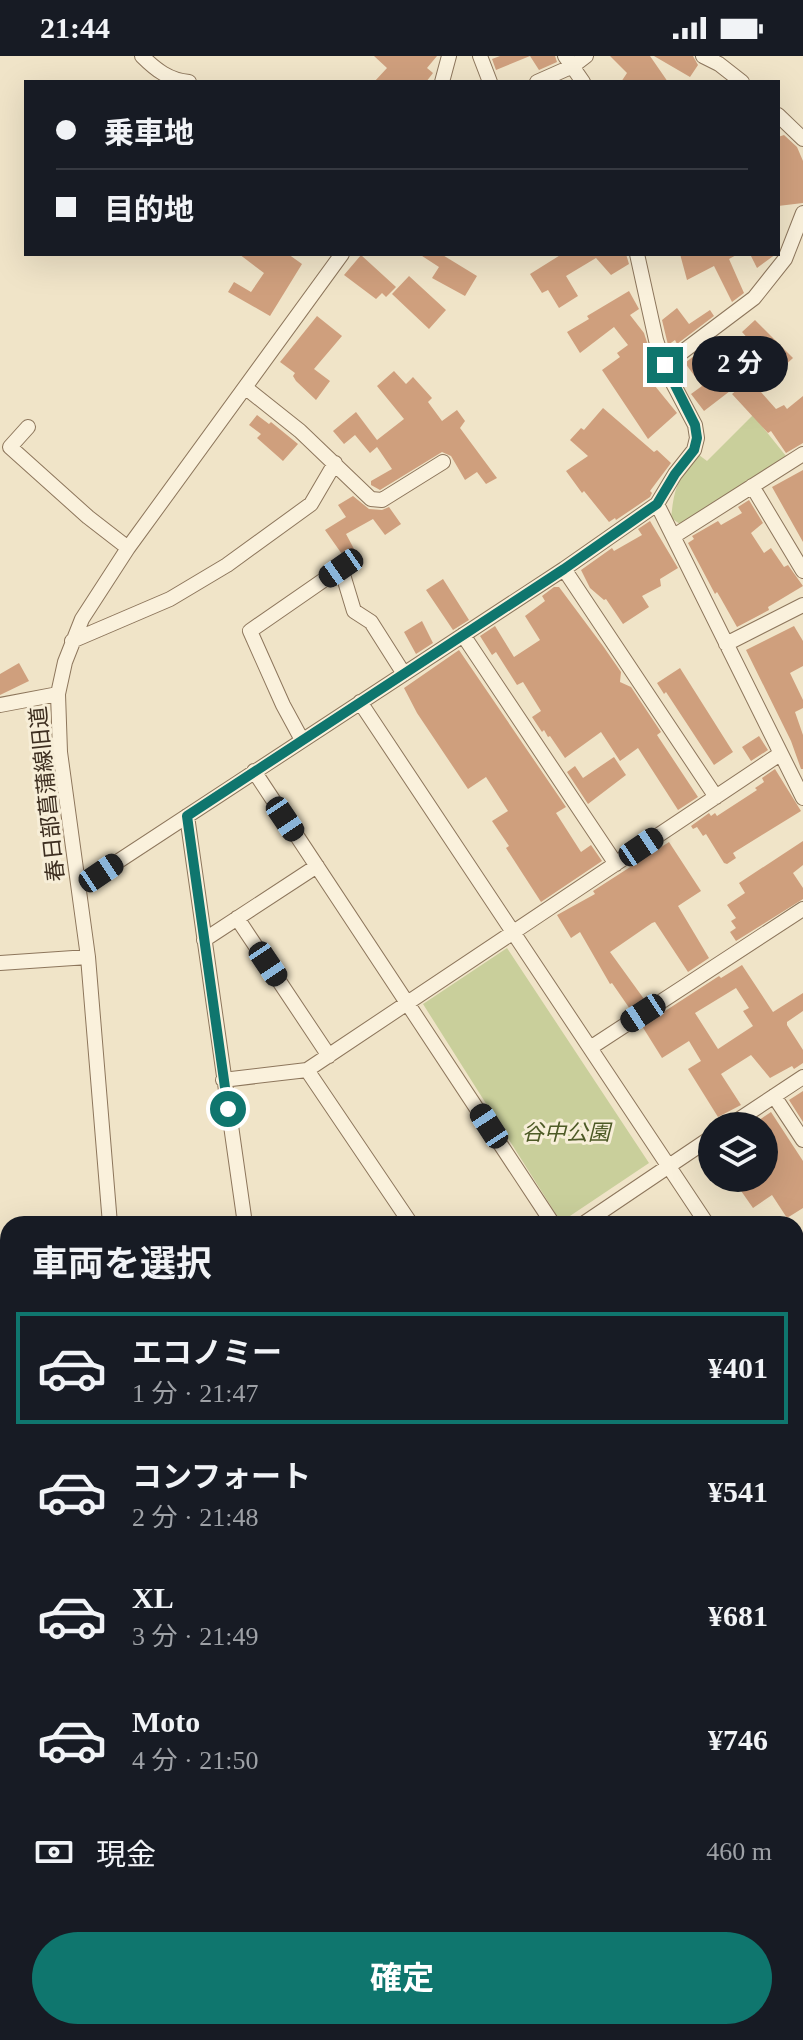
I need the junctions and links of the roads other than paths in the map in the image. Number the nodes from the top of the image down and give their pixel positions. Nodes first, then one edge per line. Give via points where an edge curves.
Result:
1 (142, 56) edge
2 (449, 56) edge
3 (480, 56) edge
4 (586, 56) edge
5 (715, 58) edge
6 (569, 61) edge
7 (174, 80) edge
8 (443, 80) edge
9 (489, 80) edge
10 (540, 80) edge
11 (582, 80) edge
12 (740, 80) edge
13 (780, 117) edge
14 (803, 139) edge
15 (803, 213) edge
16 (341, 256) edge
17 (637, 256) edge
18 (665, 365) junction
19 (246, 388) junction
20 (28, 427) dead end
21 (803, 454) edge
22 (443, 462) dead end
23 (335, 463) junction
24 (752, 486) junction
25 (657, 504) junction
26 (674, 536) junction
27 (128, 548) junction
28 (564, 569) junction
29 (803, 571) edge
30 (802, 608) edge
31 (463, 635) junction
32 (72, 641) junction
33 (726, 644) junction
34 (404, 674) junction
35 (58, 694) junction
36 (360, 702) junction
37 (0, 705) edge
38 (302, 740) junction
39 (780, 754) junction
40 (254, 771) junction
41 (716, 797) junction
42 (803, 798) edge
43 (187, 816) junction
44 (616, 864) junction
45 (317, 866) junction
46 (79, 887) junction
47 (803, 909) edge
48 (237, 918) junction
49 (513, 933) junction
50 (204, 940) junction
51 (88, 957) junction
52 (0, 963) edge
53 (409, 1003) junction
54 (590, 1048) junction
55 (329, 1056) junction
56 (307, 1070) junction
57 (803, 1077) edge
58 (223, 1080) junction
59 (774, 1096) junction
60 (750, 1112) edge
61 (803, 1140) edge
62 (698, 1146) edge
63 (669, 1166) junction
64 (109, 1216) edge
65 (244, 1216) edge
66 (406, 1216) edge
67 (548, 1216) edge
68 (595, 1216) edge
69 (702, 1216) edge

1 - 7 street
2 - 8 street
3 - 9 street
4 - 6 street
5 - 12 street
6 - 10 street
6 - 11 street
13 - 14 street
15 - 18 street via 785,259 754,298
16 - 19 street, 春日部菖蒲線旧道
17 - 18 street
18 - 25 street via 697,438
19 - 23 street
19 - 27 street, 春日部菖蒲線旧道
20 - 27 street via 10,447
21 - 24 street
22 - 23 street via 382,500 371,499
23 - 32 street via 311,504 227,565 170,599
24 - 26 street
24 - 29 street
25 - 26 street
25 - 28 street
26 - 33 street
27 - 32 street, 春日部菖蒲線旧道
28 - 31 street
28 - 41 street
30 - 33 street
31 - 34 street
31 - 44 street
32 - 35 street, 春日部菖蒲線旧道
33 - 39 street
34 - 36 street
34 - 38 street via 371,622 354,611 341,568 250,631
35 - 37 street
35 - 46 street, 春日部菖蒲線旧道 via 60,752
36 - 38 street
36 - 49 street
38 - 40 street
39 - 41 street
39 - 42 street
40 - 43 street
40 - 45 street
41 - 44 street
43 - 46 street
43 - 50 street
44 - 49 street
45 - 48 street
45 - 53 street
46 - 51 street, 春日部菖蒲線旧道
47 - 54 street
48 - 50 street
48 - 55 street
49 - 53 street
49 - 54 street
50 - 58 street
51 - 52 street
51 - 64 street, 春日部菖蒲線旧道
53 - 55 street
53 - 67 street
54 - 63 street
55 - 56 street
56 - 58 street
56 - 66 street
57 - 59 street
58 - 65 street
59 - 60 street
59 - 61 street
62 - 63 street
63 - 68 street
63 - 69 street

